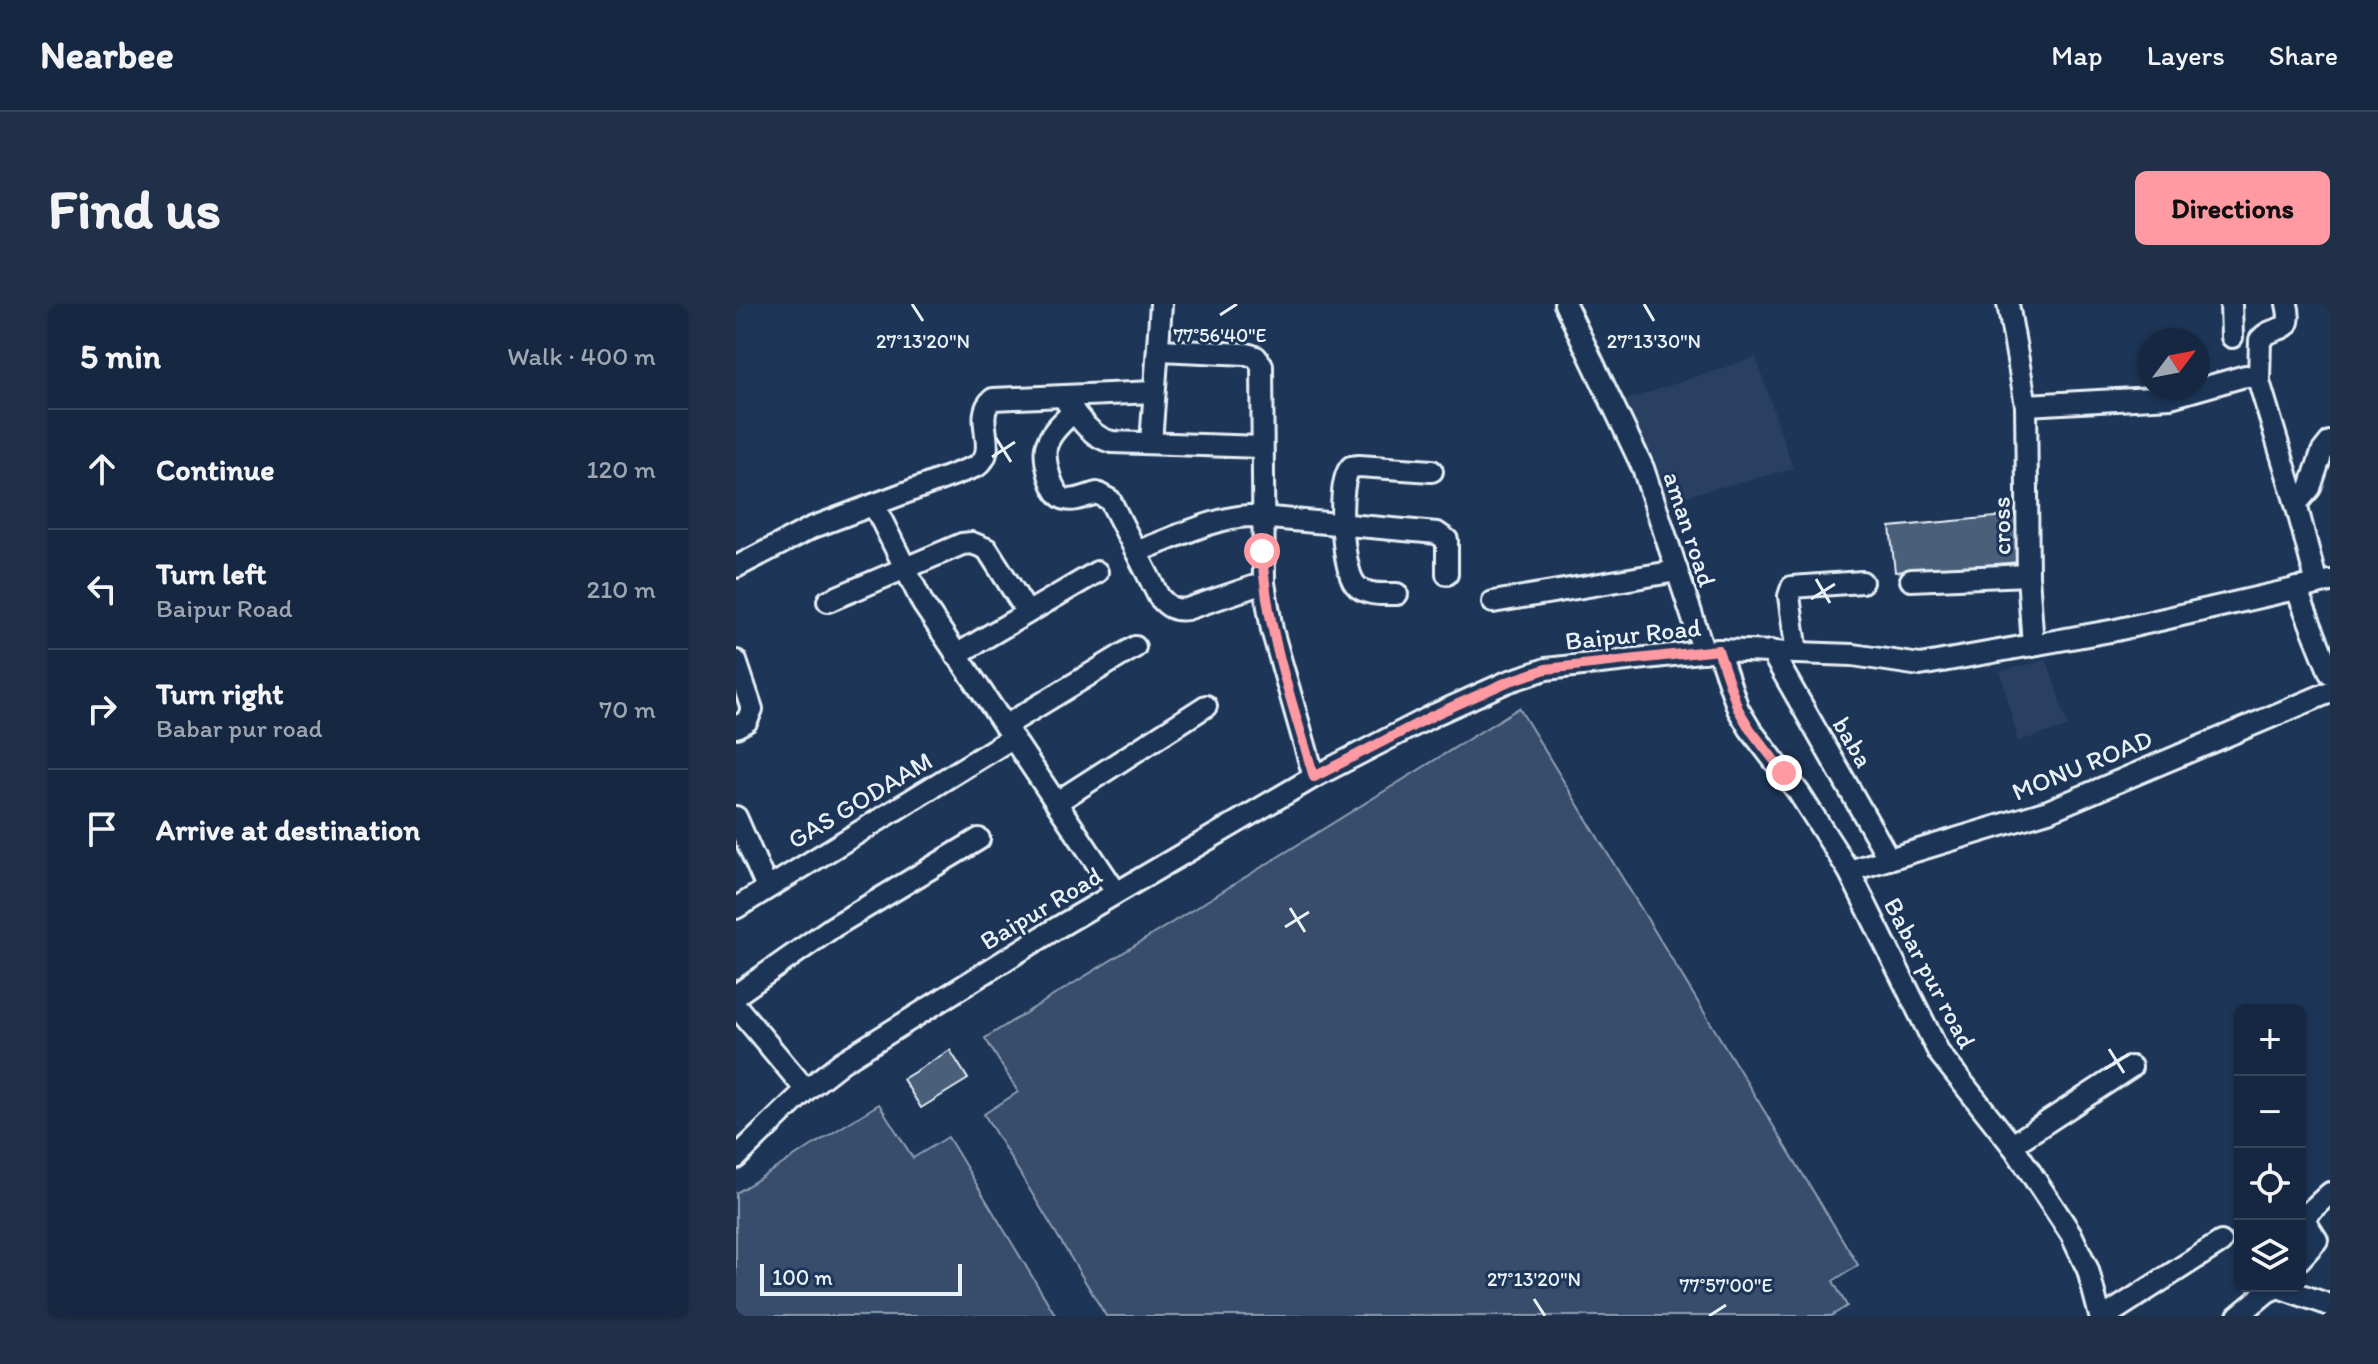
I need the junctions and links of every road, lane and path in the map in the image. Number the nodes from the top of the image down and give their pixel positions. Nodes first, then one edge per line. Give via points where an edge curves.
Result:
1 (1161, 304) edge
2 (1565, 304) edge
3 (2008, 304) edge
4 (2231, 304) edge
5 (2287, 304) edge
6 (2232, 337) dead end
7 (1159, 350) junction
8 (2259, 379) junction
9 (1154, 392) junction
10 (1068, 403) junction
11 (2026, 405) junction
12 (2330, 442) edge
13 (1151, 443) junction
14 (1262, 447) junction
15 (1432, 471) dead end
16 (2296, 504) junction
17 (874, 505) junction
18 (1265, 518) junction
19 (1343, 526) junction
20 (1138, 551) junction
21 (736, 567) edge
22 (904, 567) junction
23 (1677, 571) junction
24 (1097, 572) dead end
25 (1447, 574) dead end
26 (2028, 575) junction
27 (1911, 580) dead end
28 (1862, 582) dead end
29 (2324, 582) edge
30 (1264, 583) junction
31 (2296, 588) junction
32 (1397, 594) dead end
33 (828, 601) dead end
34 (1493, 602) dead end
35 (1027, 612) junction
36 (2033, 646) junction
37 (1135, 647) dead end
38 (1711, 651) junction
39 (1771, 651) junction
40 (1797, 653) junction
41 (956, 655) junction
42 (736, 661) edge
43 (2330, 673) edge
44 (2330, 692) edge
45 (1206, 706) dead end
46 (736, 727) edge
47 (1008, 732) junction
48 (1314, 777) junction
49 (1057, 802) junction
50 (736, 817) edge
51 (979, 839) dead end
52 (1889, 859) junction
53 (1849, 871) junction
54 (767, 888) junction
55 (1116, 892) junction
56 (736, 908) edge
57 (736, 995) edge
58 (736, 1006) edge
59 (2131, 1067) dead end
60 (806, 1090) junction
61 (2012, 1145) junction
62 (736, 1158) edge
63 (2330, 1193) edge
64 (2221, 1242) dead end
65 (2306, 1252) edge
66 (2267, 1292) edge
67 (2270, 1292) edge
68 (2295, 1292) edge
69 (2330, 1305) edge
70 (2103, 1316) edge
71 (2238, 1316) edge
72 (2265, 1316) edge

1 - 7 street
2 - 23 street, aman road via 1643,468
3 - 11 street, cross
4 - 6 street
5 - 8 street via 2287,324 2260,340
7 - 9 street
7 - 14 street via 1256,357 1263,372
8 - 11 street via 2245,376 2171,397
8 - 16 street
9 - 10 street
9 - 13 street
10 - 13 street via 1099,439
10 - 17 street via 993,399 984,414 985,460
10 - 20 street via 1047,445 1054,487 1067,500 1104,495
11 - 26 street, cross
12 - 16 street via 2310,488
13 - 14 street
14 - 18 street
15 - 19 street via 1351,467 1344,478
16 - 29 street
17 - 21 street via 811,528
17 - 22 street
18 - 19 street
18 - 20 street via 1234,517
18 - 30 street
19 - 25 street via 1444,535 1449,547
19 - 32 street via 1355,584 1363,591
20 - 30 street via 1159,597 1177,610
22 - 33 street
22 - 35 street via 962,544 981,545
22 - 41 street
23 - 34 street
23 - 38 street, aman road
24 - 35 street
26 - 27 street
26 - 36 street, cross
28 - 40 street via 1792,587
29 - 31 street, Baipur Road
30 - 48 street
31 - 36 street, Baipur Road
31 - 43 street
35 - 41 street
36 - 40 street, Baipur Road via 1920,665
37 - 47 street, GAS GODAAM
38 - 39 street, Baipur Road
38 - 48 street, Baipur Road via 1546,669 1436,714
38 - 53 street, Babar pur road via 1750,729
39 - 40 street, Baipur Road
39 - 52 street, baba
41 - 47 street
42 - 46 street via 752,709 747,721
44 - 52 street, MONU ROAD via 2048,811
45 - 49 street
47 - 49 street
47 - 54 street, GAS GODAAM
48 - 55 street, Baipur Road
49 - 55 street
50 - 54 street
51 - 57 street via 833,927
52 - 53 street, MONU ROAD
53 - 61 street, Babar pur road via 1939,1053
54 - 56 street, GAS GODAAM
55 - 60 street, Baipur Road via 842,1062
58 - 60 street
59 - 61 street
60 - 62 street, Baipur Road
61 - 70 street, Babar pur road via 2071,1234
63 - 65 street via 2306,1215 2317,1240
64 - 70 street
66 - 71 street
67 - 72 street
68 - 69 street

